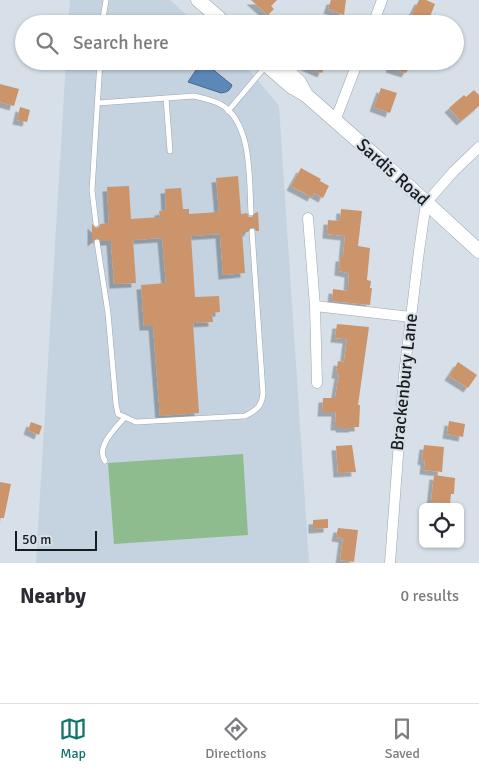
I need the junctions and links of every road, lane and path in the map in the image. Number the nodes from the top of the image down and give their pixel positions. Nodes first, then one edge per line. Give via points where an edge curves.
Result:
1 (106, 0) edge
2 (382, 0) edge
3 (204, 2) edge
4 (104, 15) edge
5 (216, 15) edge
6 (376, 15) edge
7 (100, 70) edge
8 (262, 70) edge
9 (275, 70) edge
10 (355, 70) edge
11 (166, 98) junction
12 (98, 103) junction
13 (228, 111) junction
14 (335, 121) junction
15 (479, 147) edge
16 (170, 151) dead end
17 (426, 202) junction
18 (251, 213) dead end
19 (308, 218) dead end
20 (96, 224) dead end
21 (252, 231) dead end
22 (97, 242) dead end
23 (479, 251) edge
24 (315, 306) junction
25 (411, 317) junction
26 (317, 383) dead end
27 (125, 417) junction
28 (106, 461) dead end
29 (390, 563) edge

1 - 4 lane
2 - 6 street
3 - 5 main road
7 - 12 lane
8 - 13 lane
9 - 14 main road, Sardis Road
10 - 14 street
11 - 12 lane
11 - 13 lane via 205,98 221,104
11 - 16 lane
12 - 20 lane via 92,190
13 - 18 lane via 242,132
14 - 17 main road, Sardis Road
15 - 17 street
17 - 23 main road, Sardis Road
17 - 25 street, Brackenbury Lane
19 - 24 street
21 - 27 lane via 263,392 257,410 245,416 136,422
22 - 27 lane via 108,313 116,404 118,414
24 - 25 street
24 - 26 street
25 - 29 street, Brackenbury Lane
27 - 28 lane via 102,450

